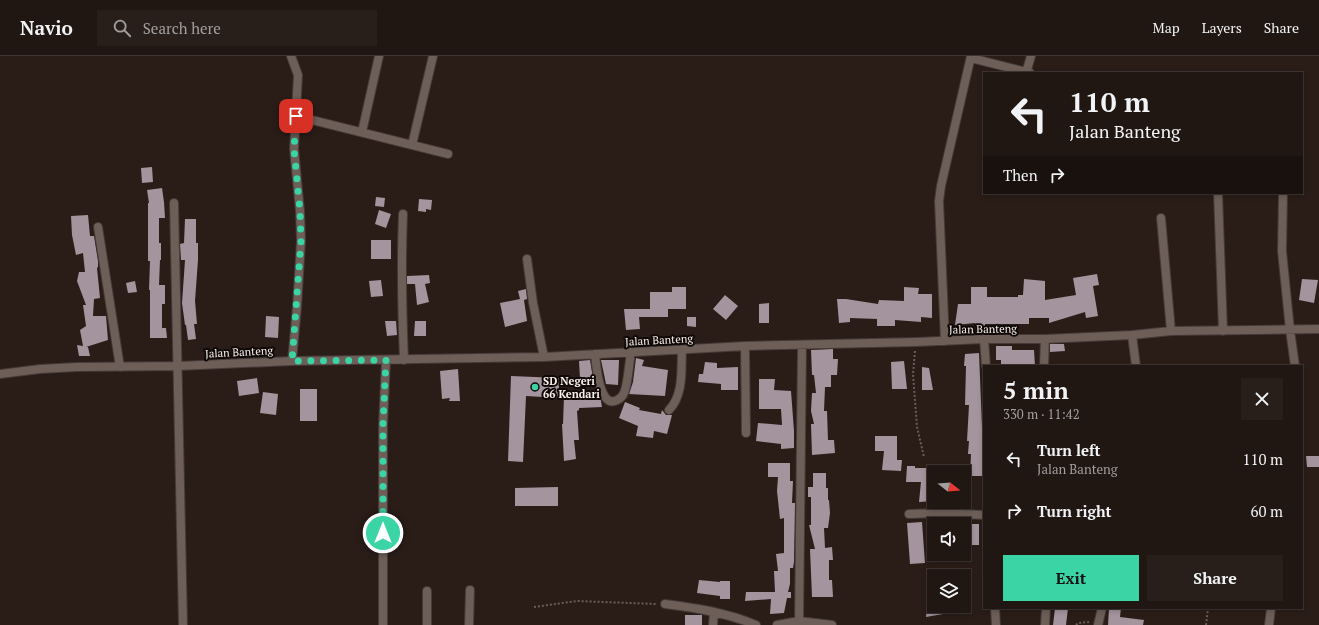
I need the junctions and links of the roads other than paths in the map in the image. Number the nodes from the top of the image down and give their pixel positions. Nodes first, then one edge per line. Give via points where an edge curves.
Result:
1 (291, 56) edge
2 (379, 56) edge
3 (433, 56) edge
4 (1031, 56) edge
5 (971, 57) edge
6 (1024, 72) edge
7 (1028, 72) edge
8 (296, 116) junction
9 (362, 132) junction
10 (412, 145) junction
11 (448, 154) dead end
12 (1218, 194) edge
13 (1283, 194) edge
14 (174, 202) dead end
15 (403, 214) dead end
16 (1161, 218) dead end
17 (98, 227) dead end
18 (527, 259) dead end
19 (1319, 329) edge
20 (1290, 330) junction
21 (1171, 331) junction
22 (1223, 331) junction
23 (1132, 335) junction
24 (984, 338) junction
25 (1044, 339) junction
26 (945, 341) junction
27 (802, 345) junction
28 (745, 346) junction
29 (682, 350) junction
30 (631, 352) junction
31 (595, 354) junction
32 (544, 357) junction
33 (386, 360) junction
34 (404, 360) junction
35 (292, 361) junction
36 (986, 365) edge
37 (1044, 365) edge
38 (1136, 365) edge
39 (1295, 365) edge
40 (178, 366) junction
41 (120, 367) junction
42 (0, 374) edge
43 (669, 410) dead end
44 (746, 433) dead end
45 (938, 513) junction
46 (909, 514) dead end
47 (983, 515) edge
48 (938, 517) edge
49 (470, 590) dead end
50 (427, 591) dead end
51 (666, 604) road end
52 (995, 609) edge
53 (1046, 609) edge
54 (1102, 609) edge
55 (1271, 609) edge
56 (714, 612) junction
57 (799, 623) edge
58 (1098, 623) edge
59 (183, 625) edge
60 (383, 625) edge
61 (427, 625) edge
62 (469, 625) edge
63 (713, 625) edge
64 (756, 625) edge
65 (777, 625) edge
66 (832, 625) edge
67 (996, 625) edge
68 (1045, 625) edge
69 (1269, 625) edge

1 - 8 street via 298,75
2 - 9 street
3 - 10 street
4 - 7 street
5 - 6 street
5 - 26 street via 939,201
8 - 9 street
8 - 35 street via 294,149 301,241
9 - 10 street
10 - 11 street
12 - 22 street
13 - 20 street via 1282,251
14 - 40 street
15 - 34 street via 401,269
16 - 21 street
17 - 41 street
18 - 32 street
19 - 20 street, Jalan Banteng
20 - 22 street, Jalan Banteng
20 - 39 street
21 - 22 street, Jalan Banteng
21 - 23 street, Jalan Banteng
23 - 25 street, Jalan Banteng
23 - 38 street
24 - 25 street, Jalan Banteng
24 - 26 street, Jalan Banteng
24 - 36 street
25 - 37 street
26 - 27 street, Jalan Banteng
27 - 28 street, Jalan Banteng
27 - 57 street
28 - 29 street, Jalan Banteng
28 - 44 street
29 - 30 street, Jalan Banteng
29 - 43 street via 679,394
30 - 31 street, Jalan Banteng
30 - 31 street via 623,394 612,402 604,397
31 - 32 street, Jalan Banteng
32 - 34 street, Jalan Banteng
33 - 34 street, Jalan Banteng
33 - 35 street, Jalan Banteng
33 - 60 street via 383,425
35 - 40 street, Jalan Banteng
40 - 41 street, Jalan Banteng
40 - 59 street
41 - 42 street, Jalan Banteng via 47,369
45 - 46 street
45 - 47 street
45 - 48 street
49 - 62 street
50 - 61 street
51 - 56 street
52 - 67 street
53 - 68 street
54 - 58 street
55 - 69 street
56 - 63 street
56 - 64 street via 737,617
57 - 65 street
57 - 66 street

